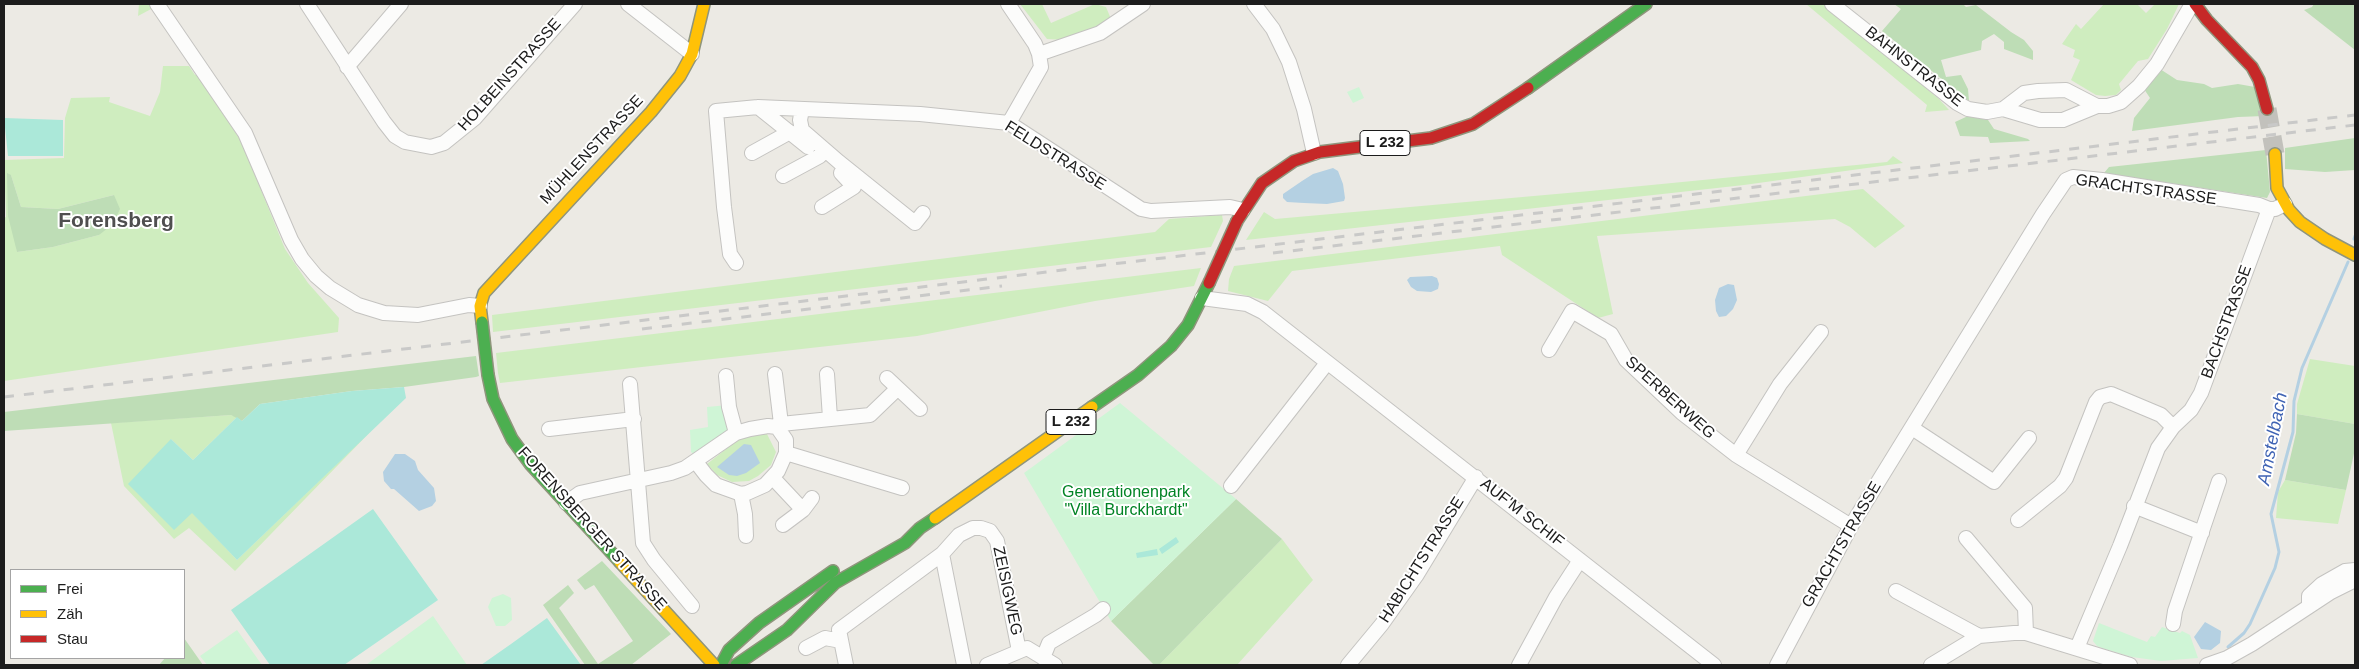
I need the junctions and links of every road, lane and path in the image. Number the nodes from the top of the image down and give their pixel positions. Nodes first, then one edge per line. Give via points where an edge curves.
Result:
1 (157, 4) edge
2 (307, 4) edge
3 (401, 4) edge
4 (575, 4) edge
5 (628, 4) edge
6 (704, 4) edge
7 (1008, 4) edge
8 (1143, 4) edge
9 (1254, 4) edge
10 (1646, 4) edge
11 (1832, 4) edge
12 (2194, 4) edge
13 (692, 54) junction
14 (1040, 54) junction
15 (347, 67) junction
16 (2097, 106) junction
17 (758, 107) junction
18 (2003, 109) junction
19 (2267, 109) tunnel mouth
20 (802, 110) junction
21 (1009, 123) junction
22 (790, 132) junction
23 (752, 153) dead end
24 (1314, 153) junction
25 (2275, 154) tunnel mouth
26 (820, 156) junction
27 (783, 176) dead end
28 (2285, 204) junction
29 (822, 207) dead end
30 (2269, 209) junction
31 (923, 213) dead end
32 (1240, 216) junction
33 (2352, 253) edge
34 (736, 263) dead end
35 (1202, 298) junction
36 (480, 306) junction
37 (1821, 332) dead end
38 (1549, 350) dead end
39 (1327, 363) junction
40 (775, 374) dead end
41 (827, 374) dead end
42 (726, 376) dead end
43 (630, 384) dead end
44 (920, 409) dead end
45 (830, 418) junction
46 (634, 419) junction
47 (779, 426) junction
48 (2173, 427) junction
49 (1912, 428) junction
50 (549, 429) dead end
51 (736, 434) junction
52 (2029, 438) dead end
53 (786, 453) junction
54 (1736, 455) junction
55 (696, 462) junction
56 (1476, 477) junction
57 (773, 478) junction
58 (638, 480) junction
59 (2219, 481) dead end
60 (1231, 486) dead end
61 (902, 488) dead end
62 (741, 494) junction
63 (812, 498) dead end
64 (566, 503) junction
65 (2134, 506) junction
66 (803, 510) junction
67 (2018, 520) dead end
68 (782, 525) dead end
69 (1851, 526) junction
70 (920, 528) junction
71 (2202, 533) junction
72 (746, 536) dead end
73 (1966, 538) dead end
74 (942, 554) junction
75 (1580, 560) junction
76 (2355, 570) edge
77 (2355, 580) edge
78 (1896, 591) dead end
79 (692, 606) dead end
80 (2309, 606) junction
81 (1103, 609) dead end
82 (2173, 624) dead end
83 (2026, 633) junction
84 (1979, 636) junction
85 (841, 641) junction
86 (806, 648) dead end
87 (2077, 648) junction
88 (1019, 651) junction
89 (1043, 658) junction
90 (714, 665) edge
91 (721, 665) edge
92 (736, 665) edge
93 (846, 665) edge
94 (964, 665) edge
95 (988, 665) edge
96 (1055, 665) edge
97 (1348, 665) edge
98 (1519, 665) edge
99 (1714, 665) edge
100 (1777, 665) edge
101 (1931, 665) edge
102 (2130, 665) edge
103 (2207, 665) edge

1 - 36 street via 236,119 255,154 291,240 316,276 358,305 384,313 418,315 469,305
2 - 15 street, HOLBEINSTRASSE
3 - 15 street
4 - 15 street, HOLBEINSTRASSE via 474,118 444,143 431,147 405,142 395,136
5 - 13 street
6 - 13 main road, MÜHLENSTRASSE
7 - 14 street
8 - 14 street via 1100,33
9 - 24 street via 1272,29 1288,62
10 - 24 main road, L 232 via 1473,124 1431,138
11 - 18 street, BAHNSTRASSE via 1957,104 1979,111
12 - 16 street, BAHNSTRASSE via 2139,86 2120,102
12 - 19 main road via 2252,67
13 - 36 main road, MÜHLENSTRASSE via 680,76 651,112 496,279 484,294
14 - 21 street via 1041,67 1037,76
16 - 18 street, BAHNSTRASSE via 2063,120 2040,120
16 - 18 street, BAHNSTRASSE via 2066,90 2029,92
17 - 20 street, FELDSTRASSE
17 - 22 street
17 - 34 street, FELDSTRASSE via 716,110 730,254
20 - 21 street, FELDSTRASSE via 920,114
20 - 31 street via 802,130 839,162 915,223
21 - 32 street, FELDSTRASSE via 1141,209 1230,206
22 - 23 street
22 - 26 street
24 - 32 main road, L 232 via 1276,171 1262,183
25 - 28 main road via 2277,188
26 - 27 street
26 - 29 street via 854,187
28 - 30 street
28 - 33 main road via 2300,222
30 - 48 street, BACHSTRASSE via 2201,393 2191,410
30 - 49 street, GRACHTSTRASSE via 2102,180 2073,176 2066,180
32 - 35 main road, L 232, bridge
35 - 39 street, AUF'M SCHIF via 1247,304 1263,312
35 - 70 main road, L 232 via 1188,325 1171,346 1138,375
36 - 64 main road, FORENSBERGER STRASSE, bridge via 493,399 512,439
37 - 54 street via 1780,384
38 - 54 street, SPERBERWEG via 1572,311 1611,334 1626,360 1682,413
39 - 56 street, AUF'M SCHIF
39 - 60 street
40 - 47 street
41 - 45 street
42 - 51 street
43 - 46 street
44 - 45 street via 892,384 870,415
45 - 47 street
46 - 50 street
46 - 58 street
47 - 51 street
47 - 53 street via 786,440
48 - 65 street, BACHSTRASSE via 2158,448
48 - 67 street via 2162,415 2111,394 2100,398 2066,478
49 - 52 street via 1994,482
49 - 69 street, GRACHTSTRASSE
51 - 55 street
53 - 57 street
53 - 61 street
54 - 69 street, SPERBERWEG
55 - 58 street via 672,473
55 - 62 street via 716,484
56 - 75 street, AUF'M SCHIF
56 - 97 street, HABICHTSTRASSE via 1416,576
57 - 62 street via 757,490
57 - 66 street
58 - 64 street via 580,493
58 - 79 street via 643,543
59 - 71 street
62 - 72 street
63 - 66 street
64 - 90 main road, FORENSBERGER STRASSE
65 - 71 street
65 - 87 street, BACHSTRASSE
66 - 68 street
69 - 100 street, GRACHTSTRASSE
70 - 91 main road, L 232 via 849,561 801,592 758,623 729,650
70 - 92 main road, L 232 via 905,543 835,583 787,630
71 - 82 street
73 - 83 street via 2025,608
74 - 85 street, ZEISIGWEG via 839,630
74 - 88 street, ZEISIGWEG via 959,535 973,528 990,531 997,541
74 - 94 street
75 - 98 street
75 - 99 street, AUF'M SCHIF
76 - 80 street via 2345,571 2322,584 2309,596
77 - 80 street
78 - 84 street
80 - 103 street via 2252,644
81 - 89 street via 1049,644
83 - 84 street
83 - 87 street
84 - 101 street
85 - 86 street via 825,638
85 - 93 street
87 - 102 street
88 - 89 street via 1027,648
88 - 95 street
89 - 96 street

